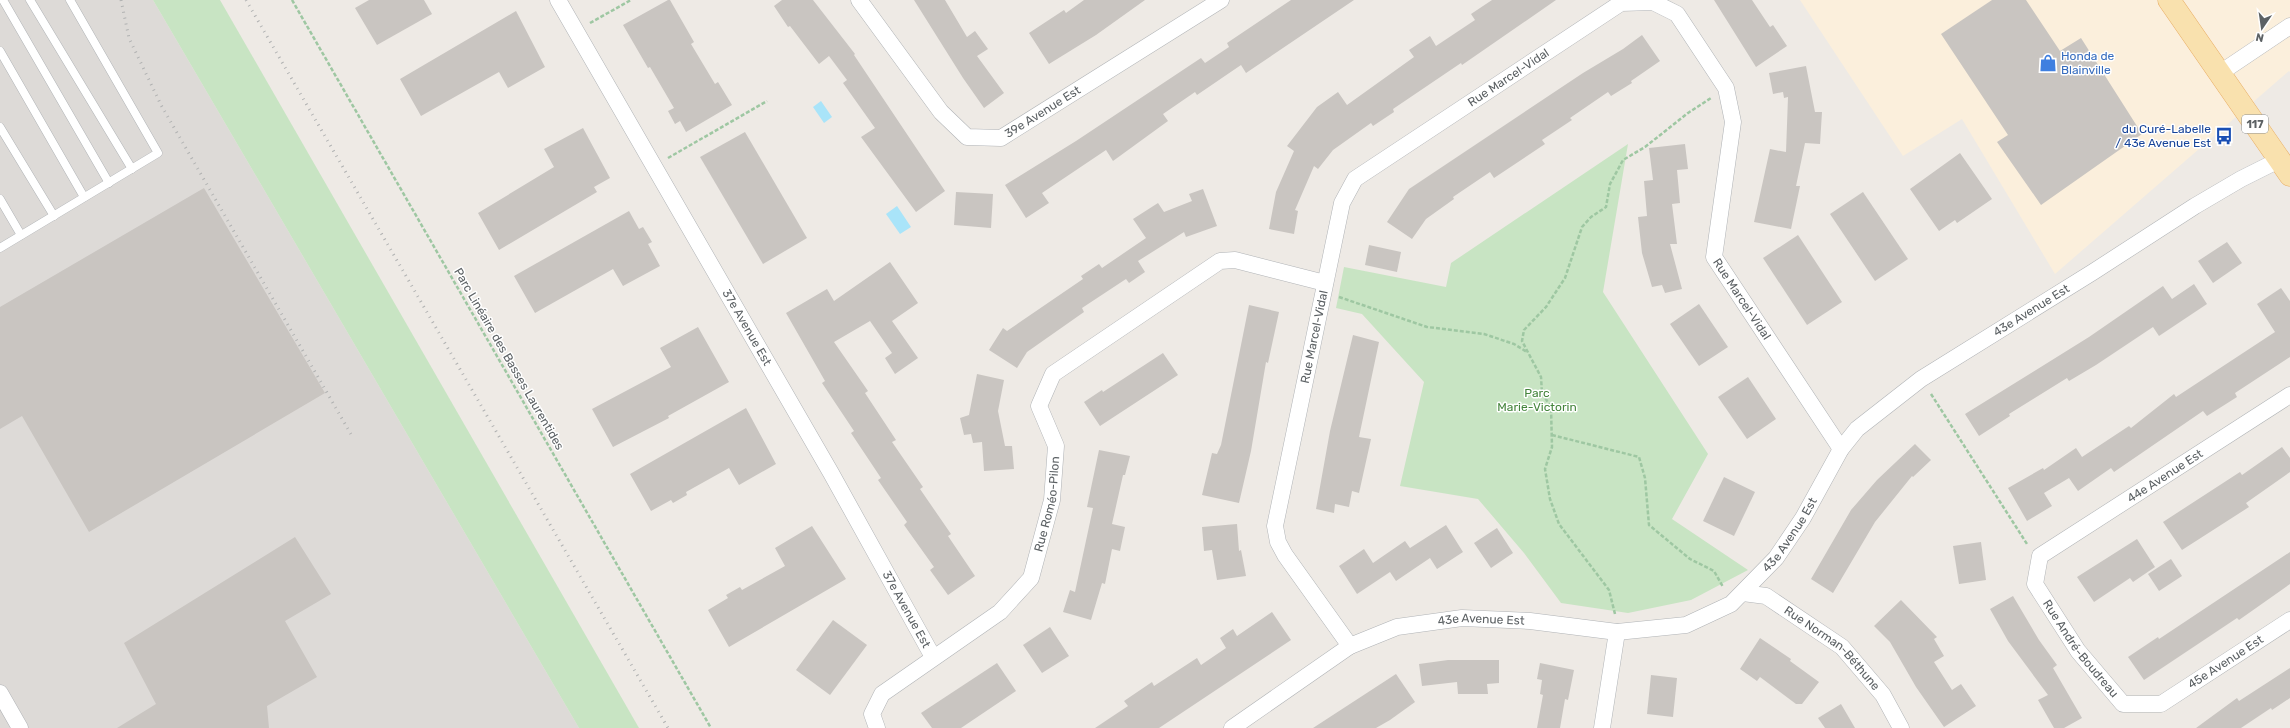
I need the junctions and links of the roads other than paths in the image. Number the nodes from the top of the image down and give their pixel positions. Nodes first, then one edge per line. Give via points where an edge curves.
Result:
1 (3, 0) edge
2 (30, 0) edge
3 (70, 0) edge
4 (558, 0) edge
5 (860, 0) edge
6 (1220, 0) edge
7 (2170, 0) edge
8 (2290, 26) edge
9 (0, 51) edge
10 (2220, 73) junction
11 (0, 127) edge
12 (2285, 164) edge
13 (132, 169) junction
14 (109, 183) junction
15 (84, 197) junction
16 (0, 199) edge
17 (54, 216) junction
18 (20, 235) junction
19 (0, 248) edge
20 (1324, 288) junction
21 (2290, 395) edge
22 (1841, 449) junction
23 (2036, 553) joint
24 (1744, 593) junction
25 (2290, 620) edge
26 (1617, 632) junction
27 (1350, 646) junction
28 (933, 657) junction
29 (0, 693) edge
30 (2161, 704) joint
31 (20, 728) edge
32 (877, 728) edge
33 (1232, 728) edge
34 (1602, 728) edge
35 (1901, 728) edge

1 - 14 lane
2 - 13 lane
3 - 13 lane via 158,153
4 - 28 street, 37e Avenue Est via 831,473
5 - 6 street, 39e Avenue Est via 942,112 967,137 1001,138
7 - 10 main road, 117
8 - 10 street
9 - 15 lane
10 - 12 main road, 117
11 - 17 lane
12 - 22 street, 43e Avenue Est via 2241,179 2195,206 1921,379 1857,429
13 - 14 lane
14 - 15 lane
15 - 17 lane
16 - 18 lane
17 - 18 lane
18 - 19 lane
20 - 22 street, Rue Marcel-Vidal via 1342,203 1355,179 1621,3 1653,2 1677,14 1726,88 1733,122 1714,257
20 - 27 street, Rue Marcel-Vidal via 1275,526 1278,542 1285,555
20 - 28 street, Rue Roméo-Pilon via 1235,260 1220,262 1053,374 1039,406 1056,446 1052,500 1031,578 1000,612
21 - 23 street, 44e Avenue Est
22 - 24 street, 43e Avenue Est via 1803,518 1776,558
23 - 30 street, Rue André-Boudreau via 2035,584 2078,651 2123,704
24 - 26 street, 43e Avenue Est via 1731,604 1686,625
24 - 35 street, Rue Norman-Béthune via 1766,596 1842,647 1883,695
25 - 30 street, 45e Avenue Est
26 - 27 street, 43e Avenue Est via 1530,621 1462,618 1397,627
26 - 34 street
27 - 33 street, 43e Avenue Est
28 - 32 street, Rue Roméo-Pilon via 882,694 872,714
29 - 31 street

